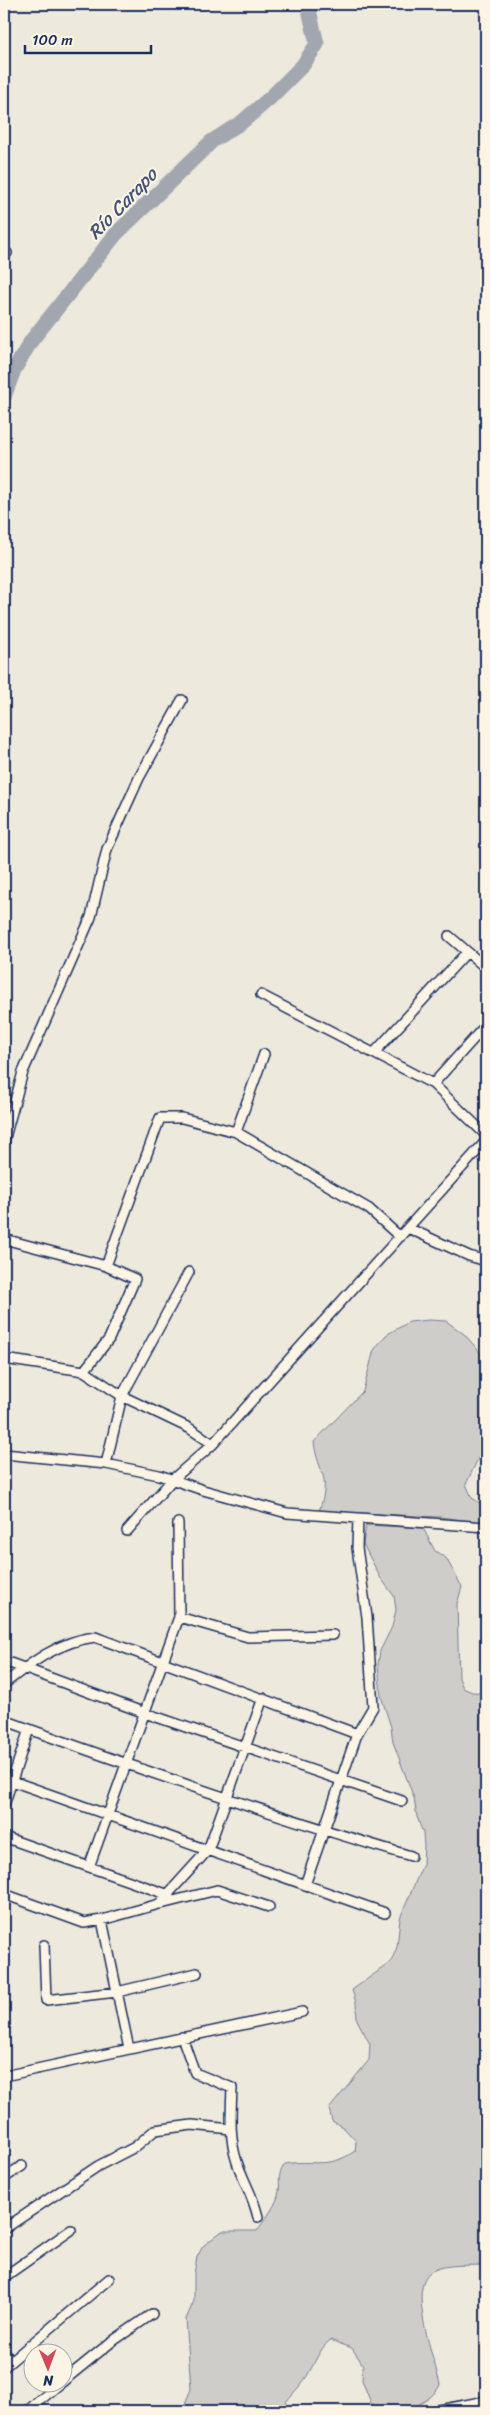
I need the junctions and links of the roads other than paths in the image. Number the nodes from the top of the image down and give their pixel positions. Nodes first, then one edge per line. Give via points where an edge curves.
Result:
1 (182, 700) dead end
2 (449, 936) dead end
3 (467, 952) junction
4 (486, 968) edge
5 (261, 995) dead end
6 (486, 1025) edge
7 (375, 1052) junction
8 (264, 1054) dead end
9 (432, 1084) junction
10 (236, 1132) junction
11 (486, 1136) edge
12 (4, 1140) edge
13 (486, 1141) edge
14 (408, 1228) junction
15 (400, 1237) junction
16 (4, 1239) edge
17 (486, 1261) edge
18 (106, 1266) junction
19 (189, 1272) dead end
20 (4, 1359) edge
21 (84, 1371) junction
22 (122, 1396) junction
23 (213, 1444) junction
24 (4, 1454) edge
25 (106, 1464) junction
26 (172, 1480) junction
27 (358, 1519) junction
28 (178, 1523) dead end
29 (486, 1527) edge
30 (127, 1531) dead end
31 (179, 1617) junction
32 (333, 1635) dead end
33 (162, 1663) junction
34 (4, 1664) edge
35 (23, 1669) junction
36 (4, 1684) edge
37 (263, 1698) junction
38 (145, 1713) junction
39 (4, 1720) edge
40 (29, 1729) junction
41 (357, 1734) junction
42 (246, 1747) junction
43 (126, 1765) junction
44 (342, 1779) junction
45 (12, 1781) junction
46 (229, 1798) junction
47 (402, 1801) dead end
48 (4, 1805) edge
49 (108, 1815) junction
50 (325, 1831) junction
51 (4, 1837) edge
52 (208, 1850) junction
53 (411, 1856) dead end
54 (89, 1867) junction
55 (305, 1885) junction
56 (4, 1894) edge
57 (170, 1895) junction
58 (159, 1904) junction
59 (269, 1907) dead end
60 (385, 1913) dead end
61 (102, 1920) junction
62 (44, 1945) dead end
63 (197, 1973) dead end
64 (117, 1992) junction
65 (302, 2012) dead end
66 (182, 2037) junction
67 (129, 2049) junction
68 (4, 2076) edge
69 (231, 2129) junction
70 (22, 2166) dead end
71 (4, 2178) edge
72 (258, 2217) dead end
73 (4, 2229) edge
74 (71, 2230) dead end
75 (4, 2277) edge
76 (110, 2279) dead end
77 (152, 2314) dead end
78 (4, 2352) edge
79 (7, 2364) edge
80 (72, 2374) edge
81 (50, 2392) edge
82 (486, 2401) edge
83 (27, 2411) edge
84 (434, 2411) edge

1 - 12 street via 139,778 107,849 91,917 23,1072
2 - 3 street
3 - 4 street
3 - 7 street
5 - 7 street
6 - 9 street
7 - 9 street
8 - 10 street
9 - 11 street
10 - 15 street via 369,1209
10 - 18 street via 182,1118 160,1118
13 - 14 street
14 - 15 street
14 - 17 street
15 - 23 street
16 - 18 street
18 - 21 street via 135,1279 110,1339
19 - 22 street
20 - 21 street
21 - 22 street
22 - 23 street via 189,1428
22 - 25 street
23 - 26 street
24 - 25 street
25 - 26 street
26 - 27 street via 287,1514
26 - 30 street
27 - 29 street
27 - 41 street via 357,1548 367,1618 373,1707
28 - 31 street
31 - 32 street via 248,1637
31 - 33 street
33 - 35 street via 95,1637 58,1646
33 - 37 street
33 - 38 street
34 - 35 street
35 - 36 street
35 - 38 street
37 - 41 street
37 - 42 street
38 - 42 street
38 - 43 street
39 - 40 street
40 - 43 street
40 - 45 street
41 - 44 street
42 - 44 street
42 - 46 street
43 - 46 street
43 - 49 street
44 - 47 street
44 - 50 street
45 - 48 street
45 - 49 street
46 - 50 street
46 - 52 street
49 - 52 street
49 - 54 street
50 - 53 street
50 - 55 street
51 - 54 street
52 - 55 street
52 - 57 street
54 - 57 street
55 - 60 street
56 - 61 street via 84,1923
57 - 58 street
58 - 59 street via 217,1890
58 - 61 street
61 - 64 street
62 - 64 street via 46,2000
63 - 64 street
64 - 67 street
65 - 66 street
66 - 67 street
66 - 69 street via 195,2073 232,2088
67 - 68 street
69 - 72 street via 237,2162 254,2197
69 - 73 street via 192,2126 155,2130 135,2147 98,2166
70 - 71 street
74 - 75 street
76 - 79 street
77 - 80 street
78 - 79 street
81 - 83 street
82 - 84 street

